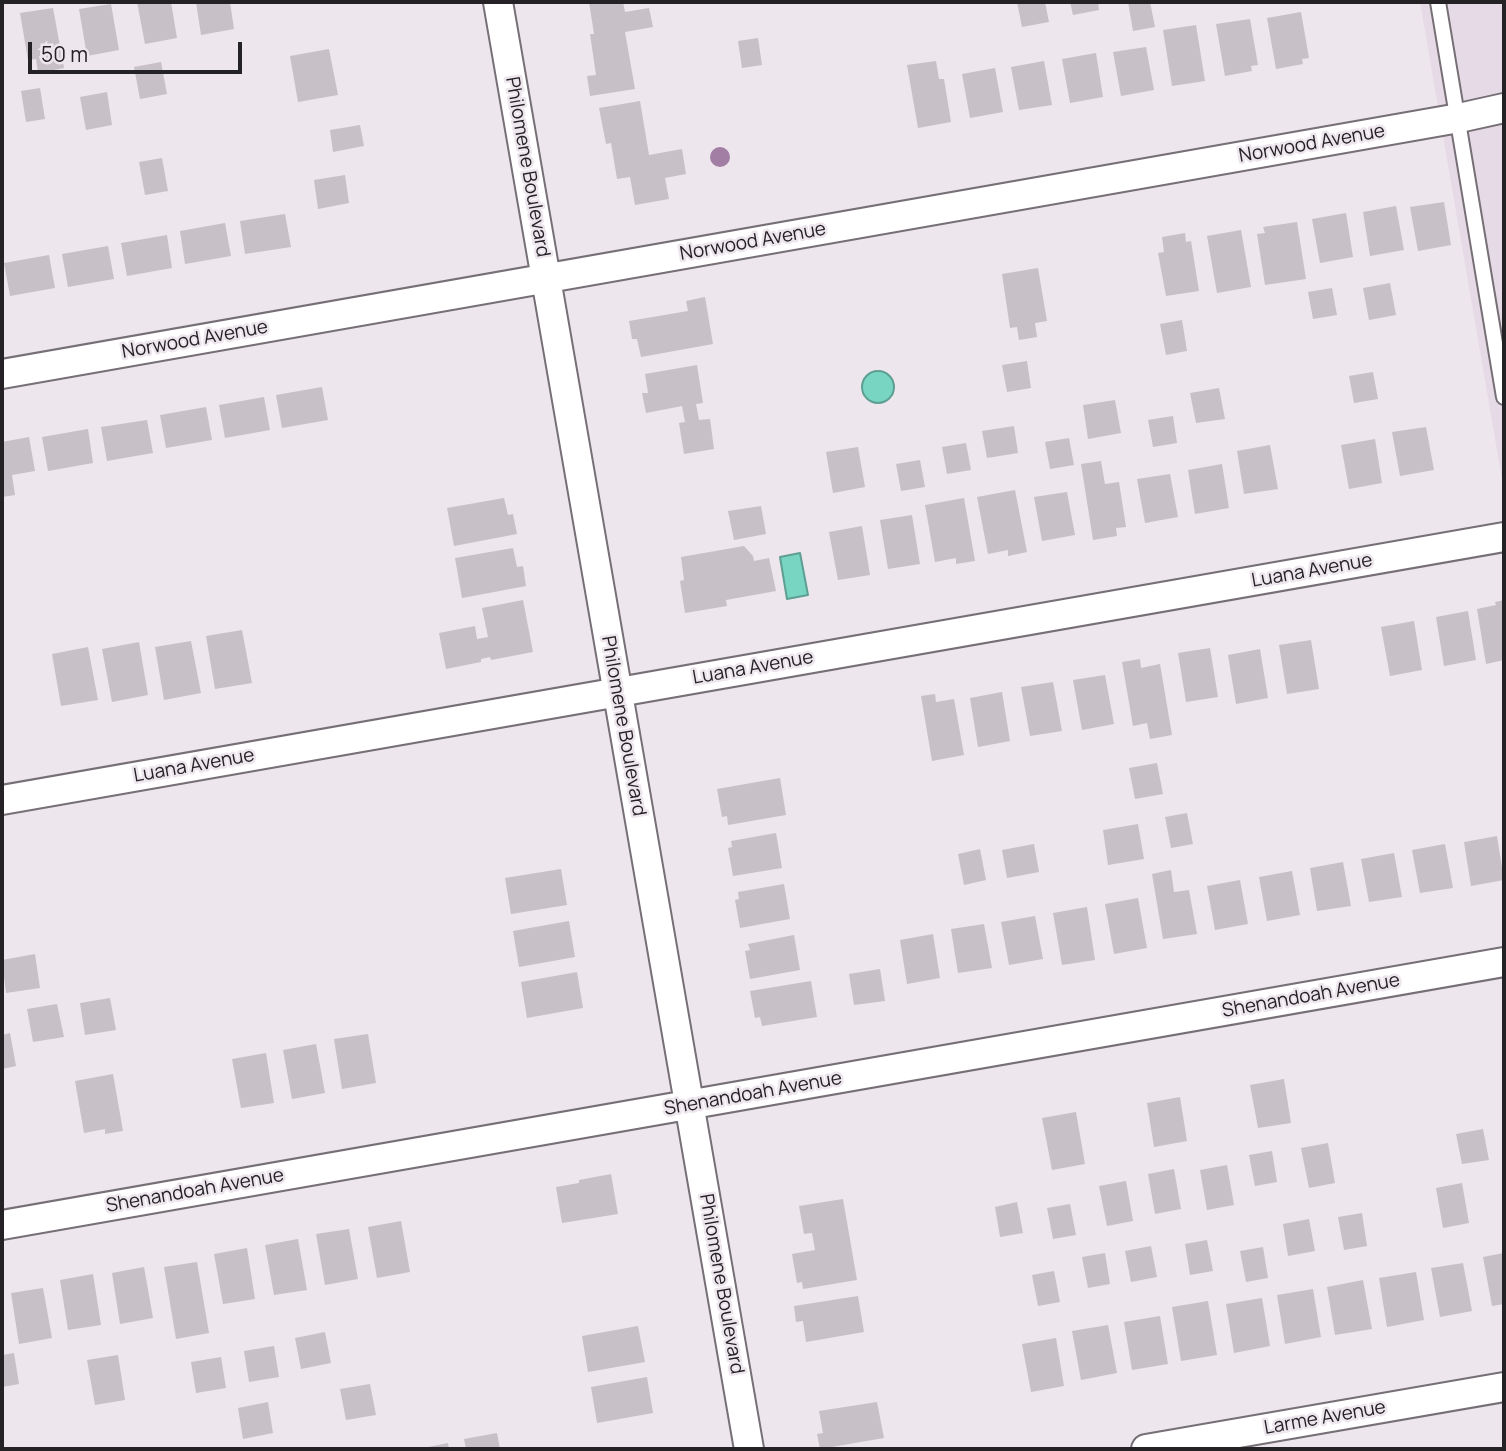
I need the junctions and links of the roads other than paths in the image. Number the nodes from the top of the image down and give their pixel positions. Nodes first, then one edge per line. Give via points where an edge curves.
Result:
1 (498, 2) edge
2 (1438, 2) edge
3 (1504, 108) edge
4 (1459, 118) junction
5 (546, 279) junction
6 (2, 374) edge
7 (1504, 397) edge
8 (1504, 537) edge
9 (617, 692) junction
10 (2, 800) edge
11 (1504, 962) edge
12 (689, 1105) junction
13 (2, 1225) edge
14 (1504, 1387) edge
15 (749, 1449) edge
16 (1146, 1449) edge

1 - 5 street, Philomene Boulevard
2 - 4 lane
3 - 4 street, Norwood Avenue
4 - 5 street, Norwood Avenue
4 - 7 lane
5 - 6 street, Norwood Avenue
5 - 9 street, Philomene Boulevard
8 - 9 street, Luana Avenue
9 - 10 street, Luana Avenue
9 - 12 street, Philomene Boulevard
11 - 12 street, Shenandoah Avenue
12 - 13 street, Shenandoah Avenue
12 - 15 street, Philomene Boulevard
14 - 16 street, Larme Avenue

